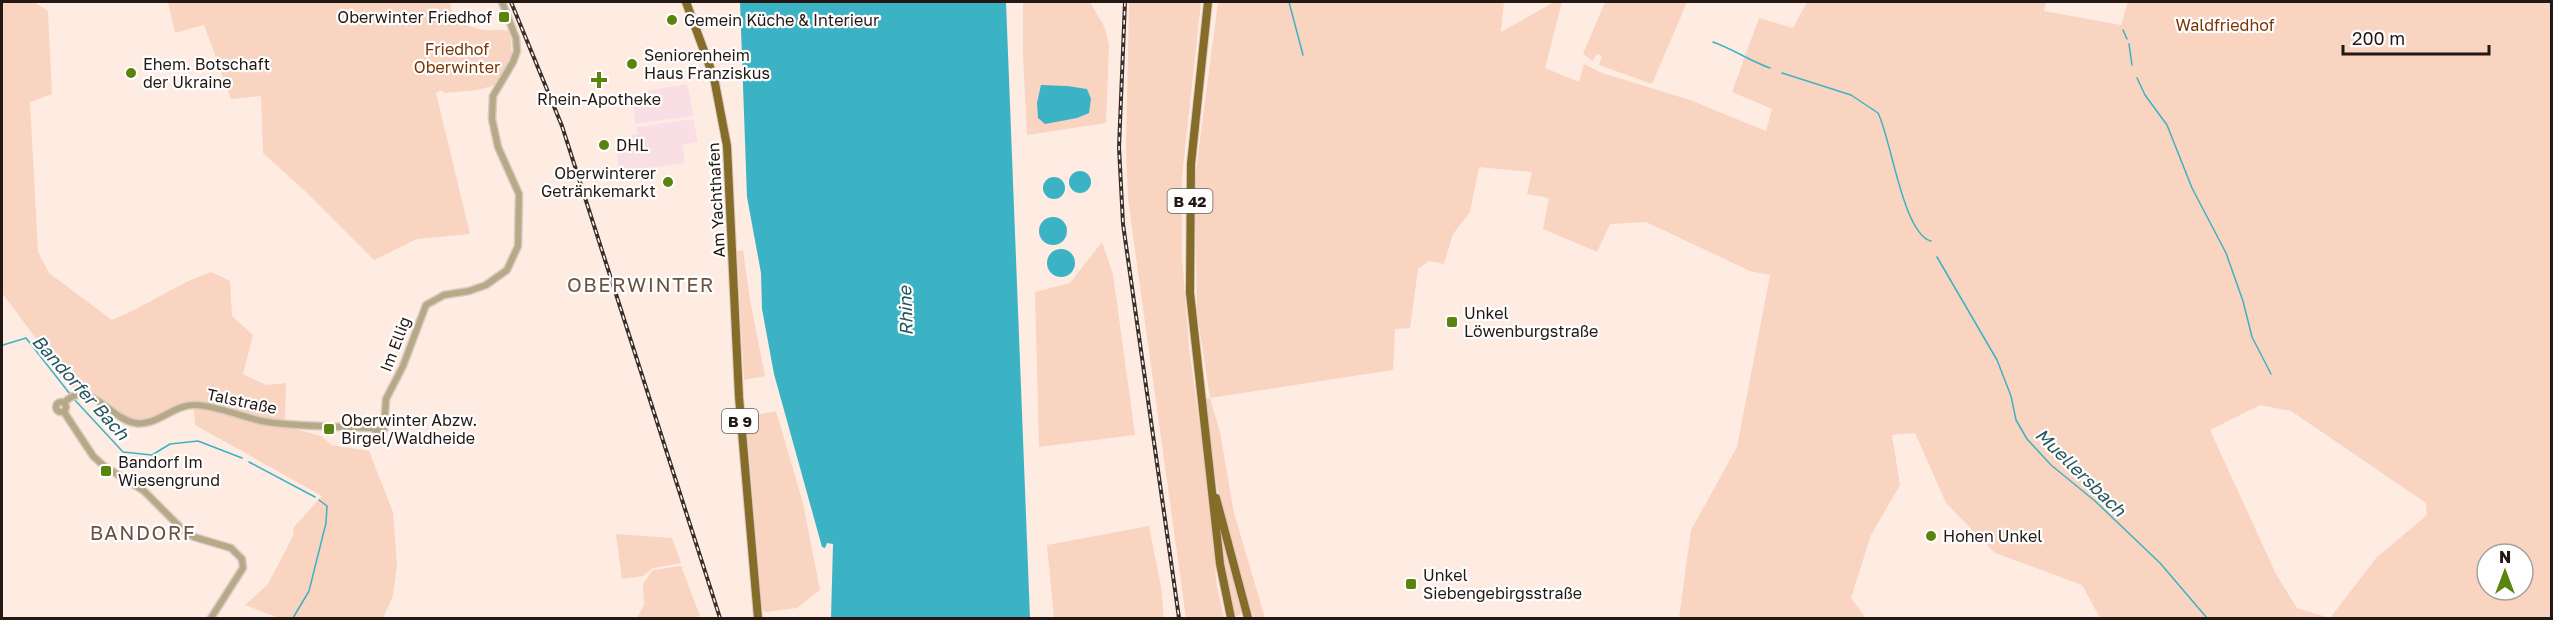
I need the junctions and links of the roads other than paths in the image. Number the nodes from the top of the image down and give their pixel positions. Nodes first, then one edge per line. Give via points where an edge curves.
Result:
1 (502, 2) edge
2 (686, 2) edge
3 (1208, 2) edge
4 (321, 425) joint
5 (1210, 487) junction
6 (211, 618) edge
7 (758, 618) edge
8 (1230, 618) edge
9 (1248, 618) edge

1 - 4 street, Im Ellig via 517,51 492,103 494,132 517,185 520,208 518,246 512,262 486,285 444,295 426,305 386,399 384,429
2 - 7 main road, Am Yachthafen / B 9 via 714,78 727,146 738,386
3 - 5 main road, B 42 via 1191,164 1189,240 1194,347
4 - 6 street, Talstraße via 267,422 191,405 140,424 122,418 87,394 74,396 64,404 64,412 99,462 144,491 182,529 197,539 231,548 242,559 243,568
5 - 8 main road, B 42
5 - 9 main road

